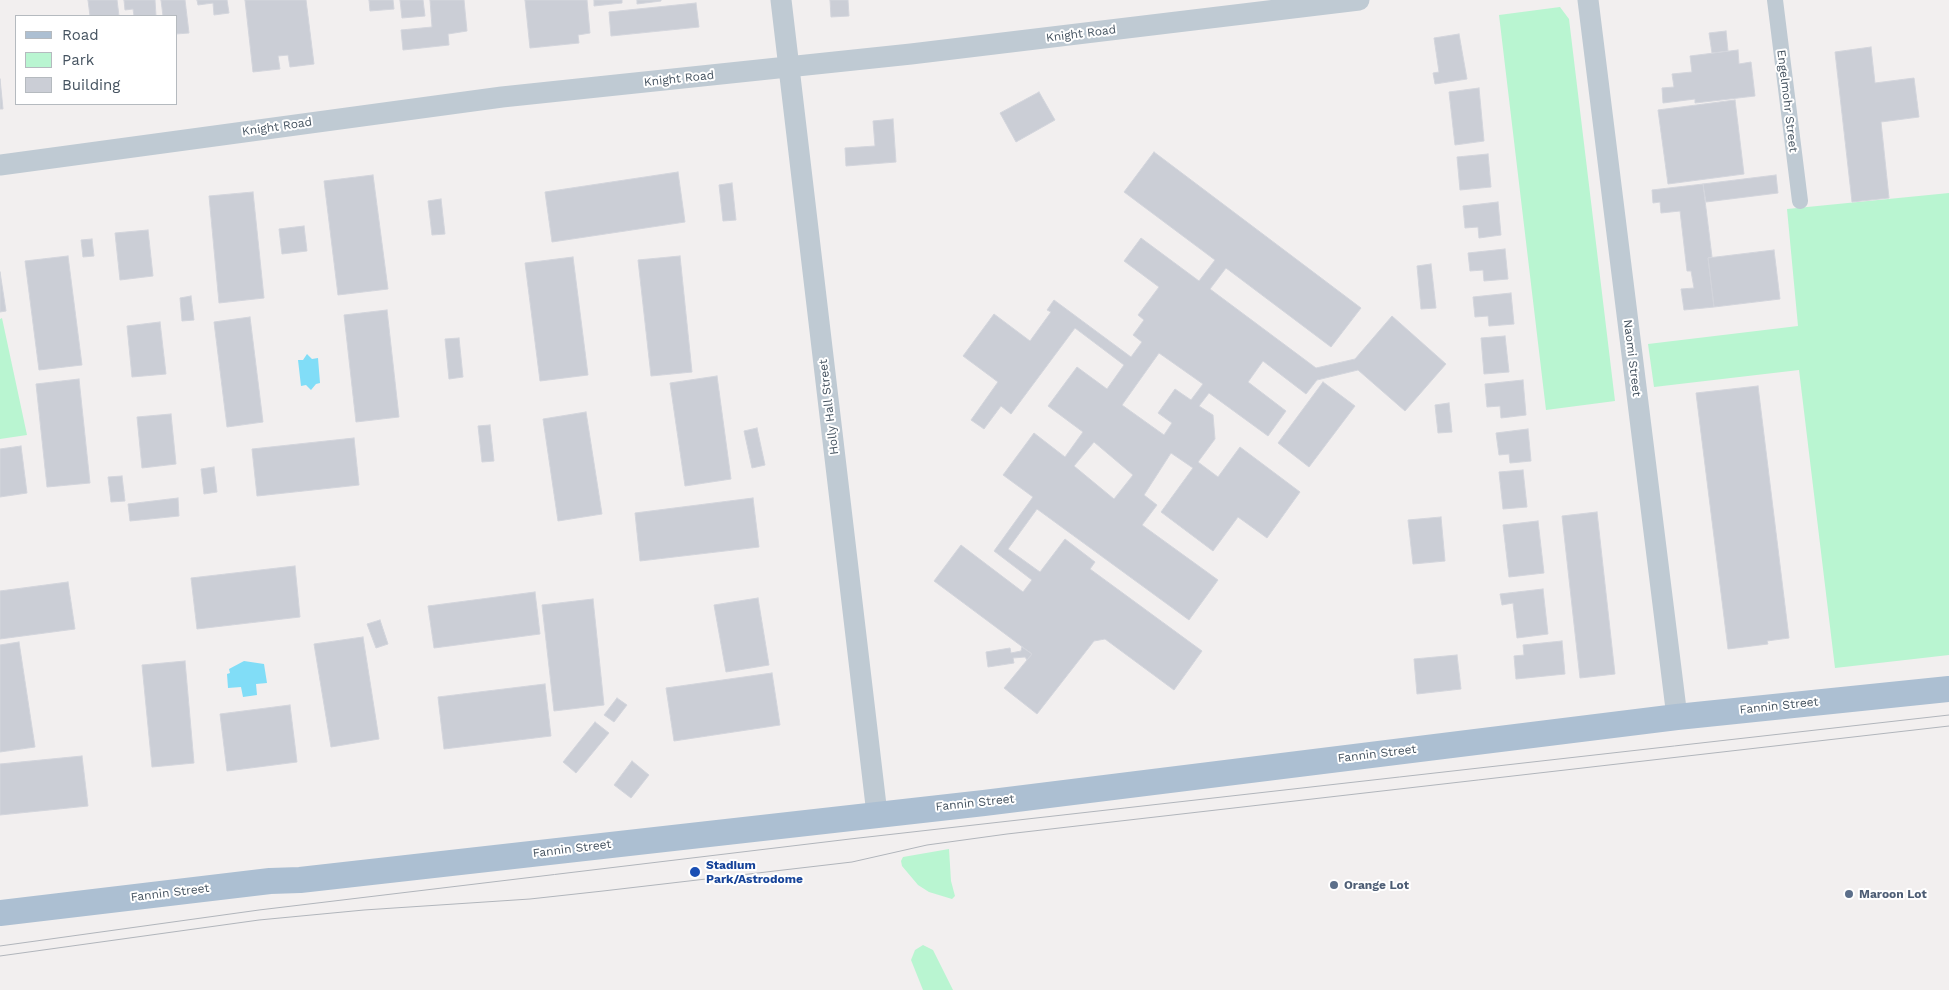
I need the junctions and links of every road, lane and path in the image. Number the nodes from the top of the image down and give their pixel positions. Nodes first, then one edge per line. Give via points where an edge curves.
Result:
1 (781, 0) edge
2 (1358, 0) edge
3 (1588, 0) edge
4 (1775, 0) edge
5 (789, 67) junction
6 (0, 165) edge
7 (1800, 201) dead end
8 (1949, 689) edge
9 (1677, 717) junction
10 (877, 814) junction
11 (0, 913) edge

1 - 5 street, Holly Hall Street
2 - 5 street, Knight Road
3 - 9 street, Naomi Street
4 - 7 street, Engelmohr Street
5 - 6 street, Knight Road via 492,98
5 - 10 street, Holly Hall Street
8 - 9 main road, Fannin Street
9 - 10 main road, Fannin Street
10 - 11 main road, Fannin Street

